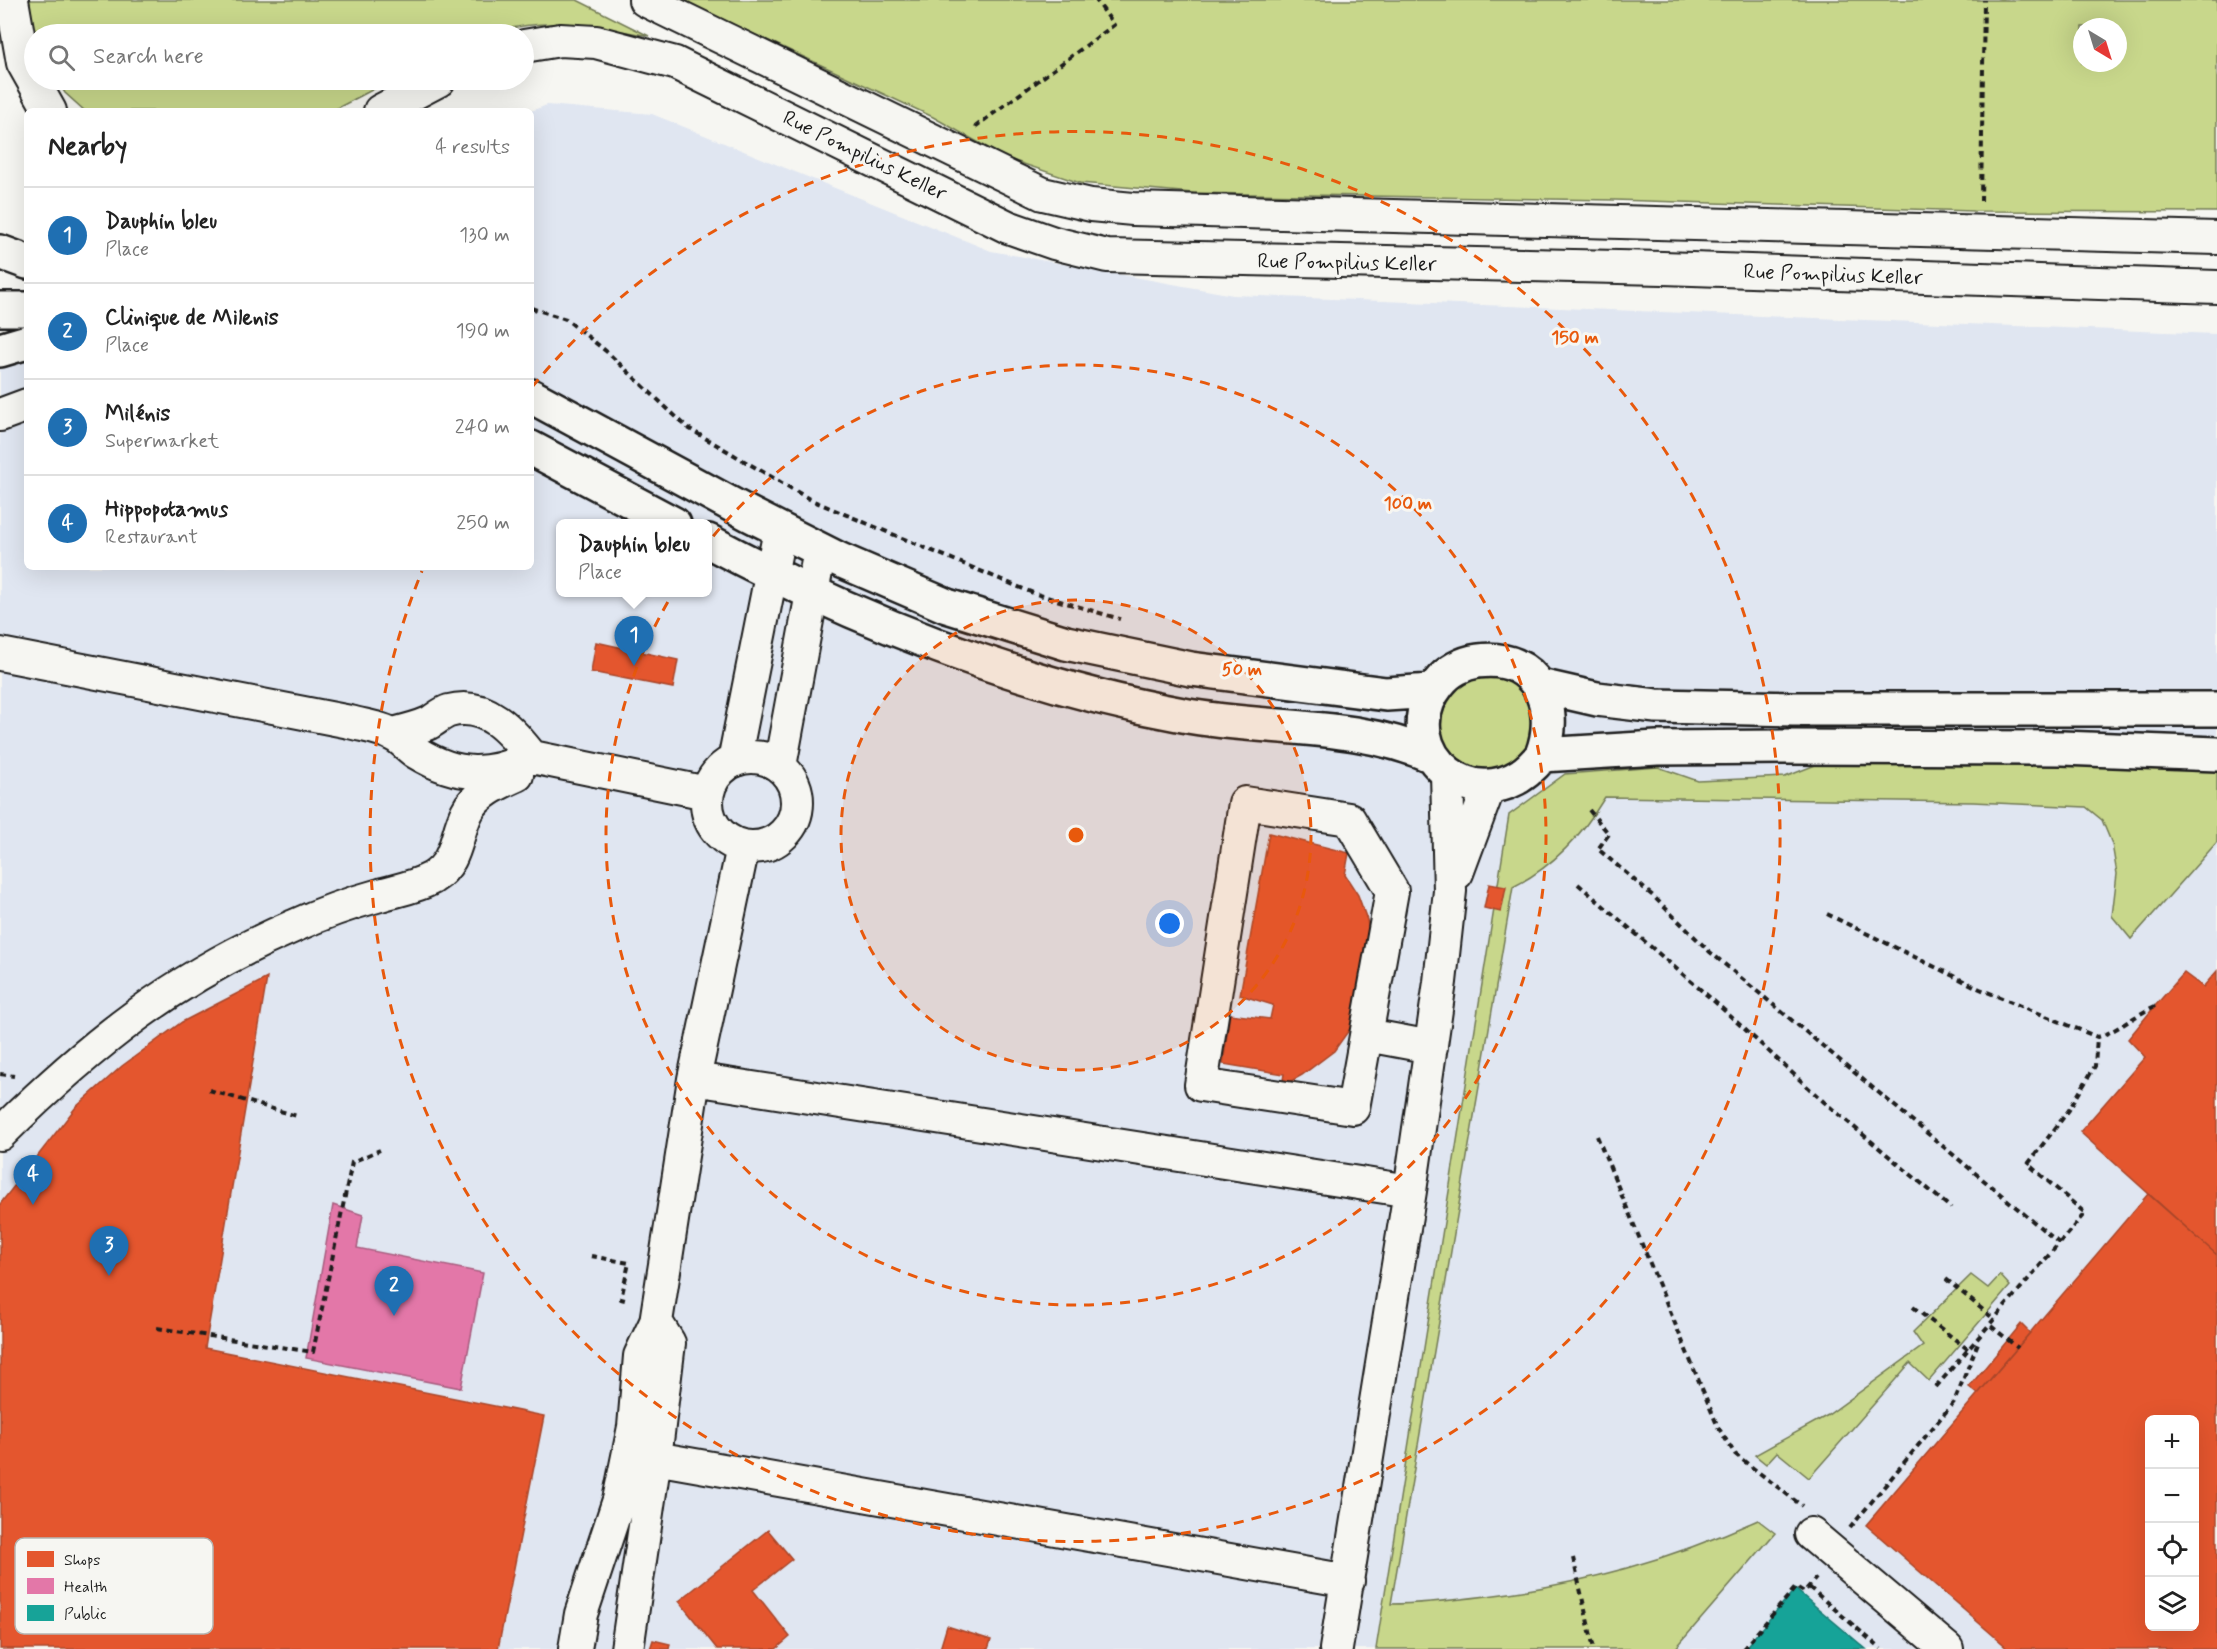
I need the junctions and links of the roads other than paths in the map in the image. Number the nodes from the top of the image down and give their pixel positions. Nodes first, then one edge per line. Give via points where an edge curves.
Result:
1 (12, 0) edge
2 (645, 0) edge
3 (534, 44) edge
4 (24, 65) edge
5 (38, 90) edge
6 (420, 90) edge
7 (48, 108) edge
8 (386, 108) edge
9 (2217, 238) edge
10 (0, 252) edge
11 (24, 261) edge
12 (2217, 287) edge
13 (0, 309) edge
14 (24, 309) edge
15 (24, 343) edge
16 (0, 350) edge
17 (534, 398) edge
18 (24, 406) edge
19 (0, 415) edge
20 (534, 450) edge
21 (665, 519) edge
22 (780, 530) junction
23 (712, 544) edge
24 (820, 550) junction
25 (772, 576) junction
26 (812, 594) junction
27 (0, 654) edge
28 (1539, 686) junction
29 (1432, 691) junction
30 (2217, 709) edge
31 (393, 734) junction
32 (2217, 754) edge
33 (1542, 755) junction
34 (542, 759) junction
35 (734, 761) junction
36 (1440, 764) junction
37 (780, 766) junction
38 (1489, 787) junction
39 (707, 794) junction
40 (743, 847) junction
41 (1450, 891) junction
42 (1366, 1035) junction
43 (1431, 1047) junction
44 (693, 1079) junction
45 (0, 1134) edge
46 (1410, 1191) junction
47 (658, 1315) junction
48 (655, 1458) junction
49 (1807, 1521) road end
50 (1348, 1581) junction
51 (575, 1649) edge
52 (627, 1649) edge
53 (1336, 1649) edge
54 (1947, 1649) edge

1 - 4 street
2 - 9 street via 1043,194 1091,205
3 - 12 street, Rue Pompilius Keller via 560,40 596,42 675,63 1008,227 1107,256 1675,268
5 - 7 street
6 - 8 street
10 - 11 main road
13 - 14 main road
15 - 16 main road
17 - 22 main road
18 - 19 street
20 - 21 main road
22 - 24 main road
22 - 25 street
23 - 25 main road
24 - 26 street
24 - 29 main road via 947,606 1066,643 1191,669 1386,694
25 - 26 main road
25 - 35 street
26 - 36 main road via 930,642 1058,685 1184,716 1382,738
26 - 37 street
27 - 31 street via 350,722
28 - 29 main road via 1511,664 1494,660 1458,667
28 - 30 main road via 1597,699 1656,706 1793,710
28 - 33 main road via 1548,702 1551,720
29 - 36 main road via 1423,723 1426,740
31 - 34 street via 416,752 446,767 465,771 485,773
31 - 34 street via 428,723 448,711 471,710 488,713
32 - 33 main road via 2062,748 1657,748
33 - 38 main road via 1520,778
34 - 39 street
34 - 45 street via 474,801 452,858 432,878 318,915 198,973 103,1039
35 - 37 street via 750,757
35 - 39 street via 722,768
36 - 38 main road via 1473,785
36 - 41 street
37 - 40 street via 792,779 798,796 789,829 777,841
38 - 41 street
39 - 40 street via 707,811 714,828 726,840
40 - 44 street
41 - 43 street
42 - 42 street via 1392,891 1349,819 1245,803 1201,1085 1353,1108
42 - 43 street
43 - 46 street
44 - 46 street
44 - 47 street
46 - 50 street
47 - 48 street via 669,1343
47 - 51 street via 640,1356 634,1427 619,1500 581,1614
48 - 50 street
48 - 52 street
49 - 54 street via 1835,1554
50 - 53 street

